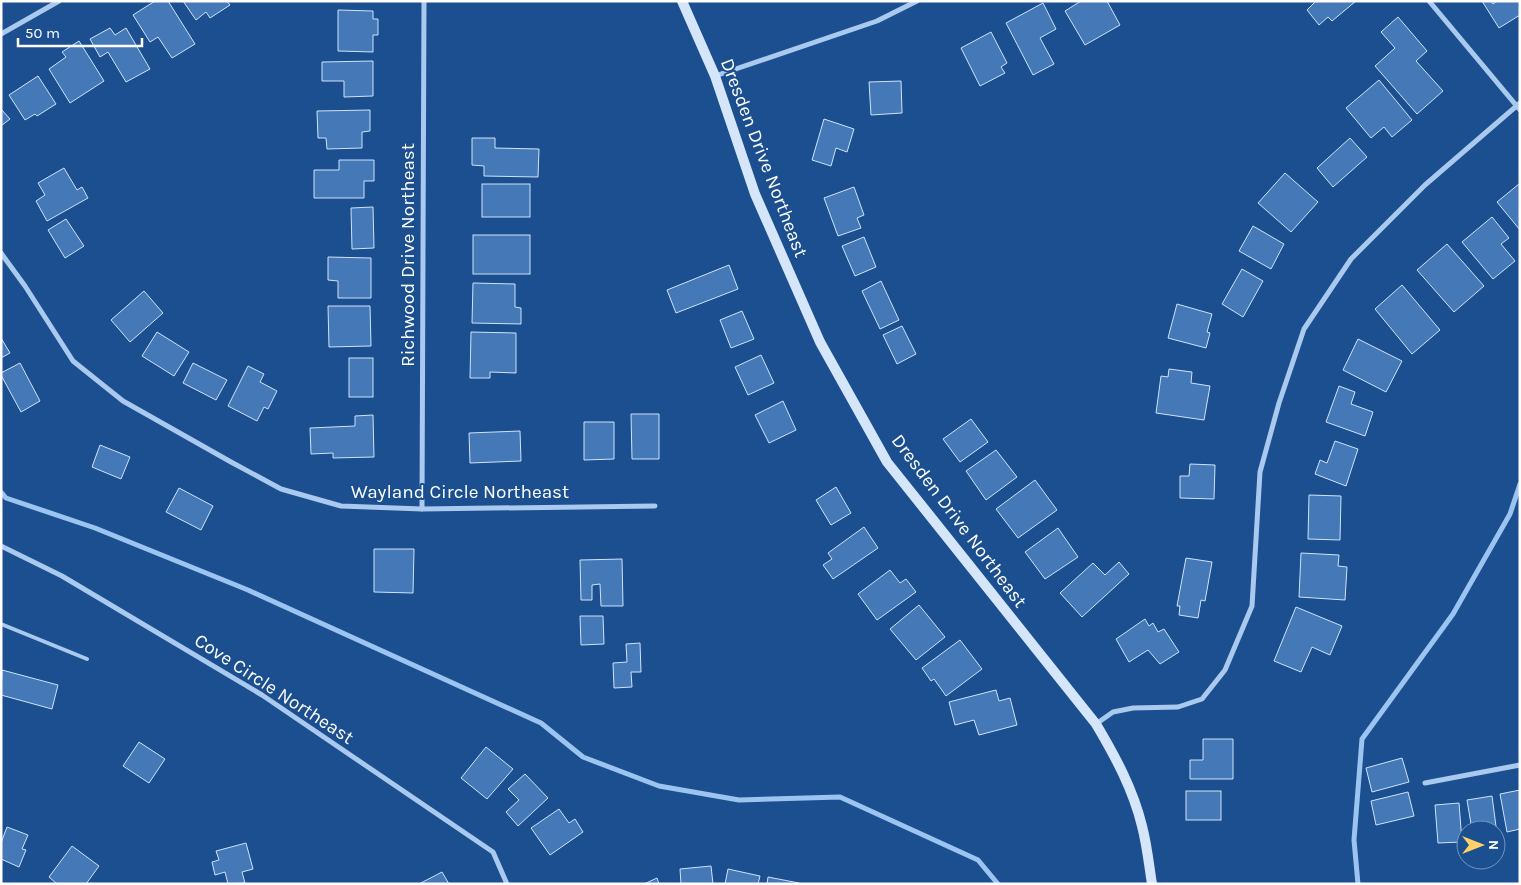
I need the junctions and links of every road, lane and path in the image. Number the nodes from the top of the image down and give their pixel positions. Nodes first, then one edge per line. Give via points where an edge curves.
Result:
1 (60, 1) edge
2 (424, 1) edge
3 (682, 1) edge
4 (917, 1) edge
5 (1429, 1) edge
6 (1, 34) edge
7 (715, 76) junction
8 (1519, 106) edge
9 (1, 253) edge
10 (655, 506) dead end
11 (422, 508) junction
12 (1, 546) edge
13 (1, 624) edge
14 (87, 659) dead end
15 (1096, 724) junction
16 (1520, 765) edge
17 (1425, 782) dead end
18 (507, 884) edge
19 (1152, 884) edge

1 - 6 street
2 - 11 street, Richwood Drive Northeast
3 - 7 street, Dresden Drive Northeast
4 - 7 street via 877,21
5 - 8 street
7 - 15 street, Dresden Drive Northeast via 755,194 820,342 887,462
8 - 15 street via 1425,185 1351,259 1304,330 1260,472 1252,606 1225,670 1202,699 1178,707 1113,712
9 - 11 street, Wayland Circle Northeast via 73,361 123,401 281,488 341,506
10 - 11 street, Wayland Circle Northeast
12 - 18 street, Cove Circle Northeast via 62,576 262,695 493,852
13 - 14 lane
15 - 19 street, Dresden Drive Northeast via 1119,762 1131,791 1142,826
16 - 17 street

